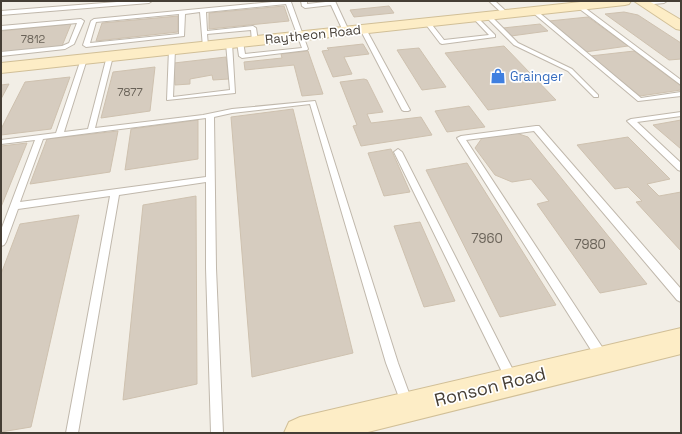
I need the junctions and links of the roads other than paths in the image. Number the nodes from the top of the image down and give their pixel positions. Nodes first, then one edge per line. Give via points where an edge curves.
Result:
1 (70, 1) edge
2 (149, 1) edge
3 (304, 1) edge
4 (492, 1) edge
5 (625, 1) edge
6 (664, 1) edge
7 (333, 2) edge
8 (642, 2) edge
9 (579, 6) junction
10 (67, 8) junction
11 (203, 11) junction
12 (534, 11) junction
13 (1, 13) edge
14 (182, 13) junction
15 (506, 14) junction
16 (482, 16) junction
17 (427, 22) junction
18 (681, 26) edge
19 (1, 28) edge
20 (363, 29) junction
21 (346, 31) junction
22 (300, 36) junction
23 (139, 39) junction
24 (204, 39) junction
25 (256, 41) junction
26 (234, 43) junction
27 (96, 44) junction
28 (178, 44) junction
29 (282, 45) junction
30 (63, 48) junction
31 (136, 53) junction
32 (1, 54) edge
33 (110, 56) junction
34 (88, 58) junction
35 (58, 62) junction
36 (1, 68) edge
37 (681, 83) edge
38 (681, 94) edge
39 (596, 96) dead end
40 (406, 110) dead end
41 (681, 114) edge
42 (210, 116) junction
43 (91, 131) junction
44 (59, 135) junction
45 (40, 137) junction
46 (1, 142) edge
47 (398, 152) dead end
48 (681, 168) edge
49 (210, 179) junction
50 (115, 192) junction
51 (14, 206) junction
52 (1, 242) edge
53 (681, 297) edge
54 (681, 341) edge
55 (603, 360) junction
56 (513, 381) junction
57 (408, 407) junction
58 (72, 433) edge
59 (218, 433) edge
60 (300, 433) edge

1 - 10 lane
2 - 10 lane
3 - 7 lane via 305,6
4 - 15 lane
5 - 9 street, Raytheon Road
6 - 8 lane
7 - 21 lane
8 - 18 street
9 - 12 street, Raytheon Road
9 - 37 lane
10 - 13 lane
11 - 14 lane
11 - 22 lane via 288,2
11 - 24 lane
12 - 15 street, Raytheon Road
12 - 38 lane via 640,100
14 - 27 lane via 94,21 86,45
14 - 28 lane
15 - 16 street, Raytheon Road
16 - 17 street, Raytheon Road
16 - 17 lane via 493,36 442,42
16 - 39 lane via 516,44 570,70
17 - 20 street, Raytheon Road
19 - 30 lane via 81,21 71,44
20 - 21 street, Raytheon Road
20 - 40 lane
21 - 22 street, Raytheon Road
22 - 29 street, Raytheon Road
23 - 27 lane
23 - 28 lane
23 - 31 lane
24 - 25 lane via 253,28
24 - 26 street, Raytheon Road
24 - 28 street, Raytheon Road
25 - 26 street, Raytheon Road
25 - 29 street, Raytheon Road
26 - 28 lane via 233,92 169,99
26 - 29 lane via 242,56
27 - 34 lane
28 - 31 street, Raytheon Road
30 - 32 lane
30 - 35 lane
31 - 33 street, Raytheon Road
33 - 34 street, Raytheon Road
33 - 43 lane
34 - 35 street, Raytheon Road
34 - 44 lane
35 - 36 street, Raytheon Road
41 - 48 lane via 631,121
42 - 43 lane
42 - 49 lane
42 - 57 lane via 313,102 392,363
43 - 44 lane
44 - 45 lane
45 - 46 lane
45 - 51 lane
47 - 56 lane
49 - 50 lane
49 - 59 lane
50 - 51 lane
50 - 58 lane
51 - 52 lane
53 - 55 lane via 536,128 461,138
54 - 55 street, Ronson Road
55 - 56 street, Ronson Road
56 - 57 street, Ronson Road
57 - 60 street, Ronson Road

